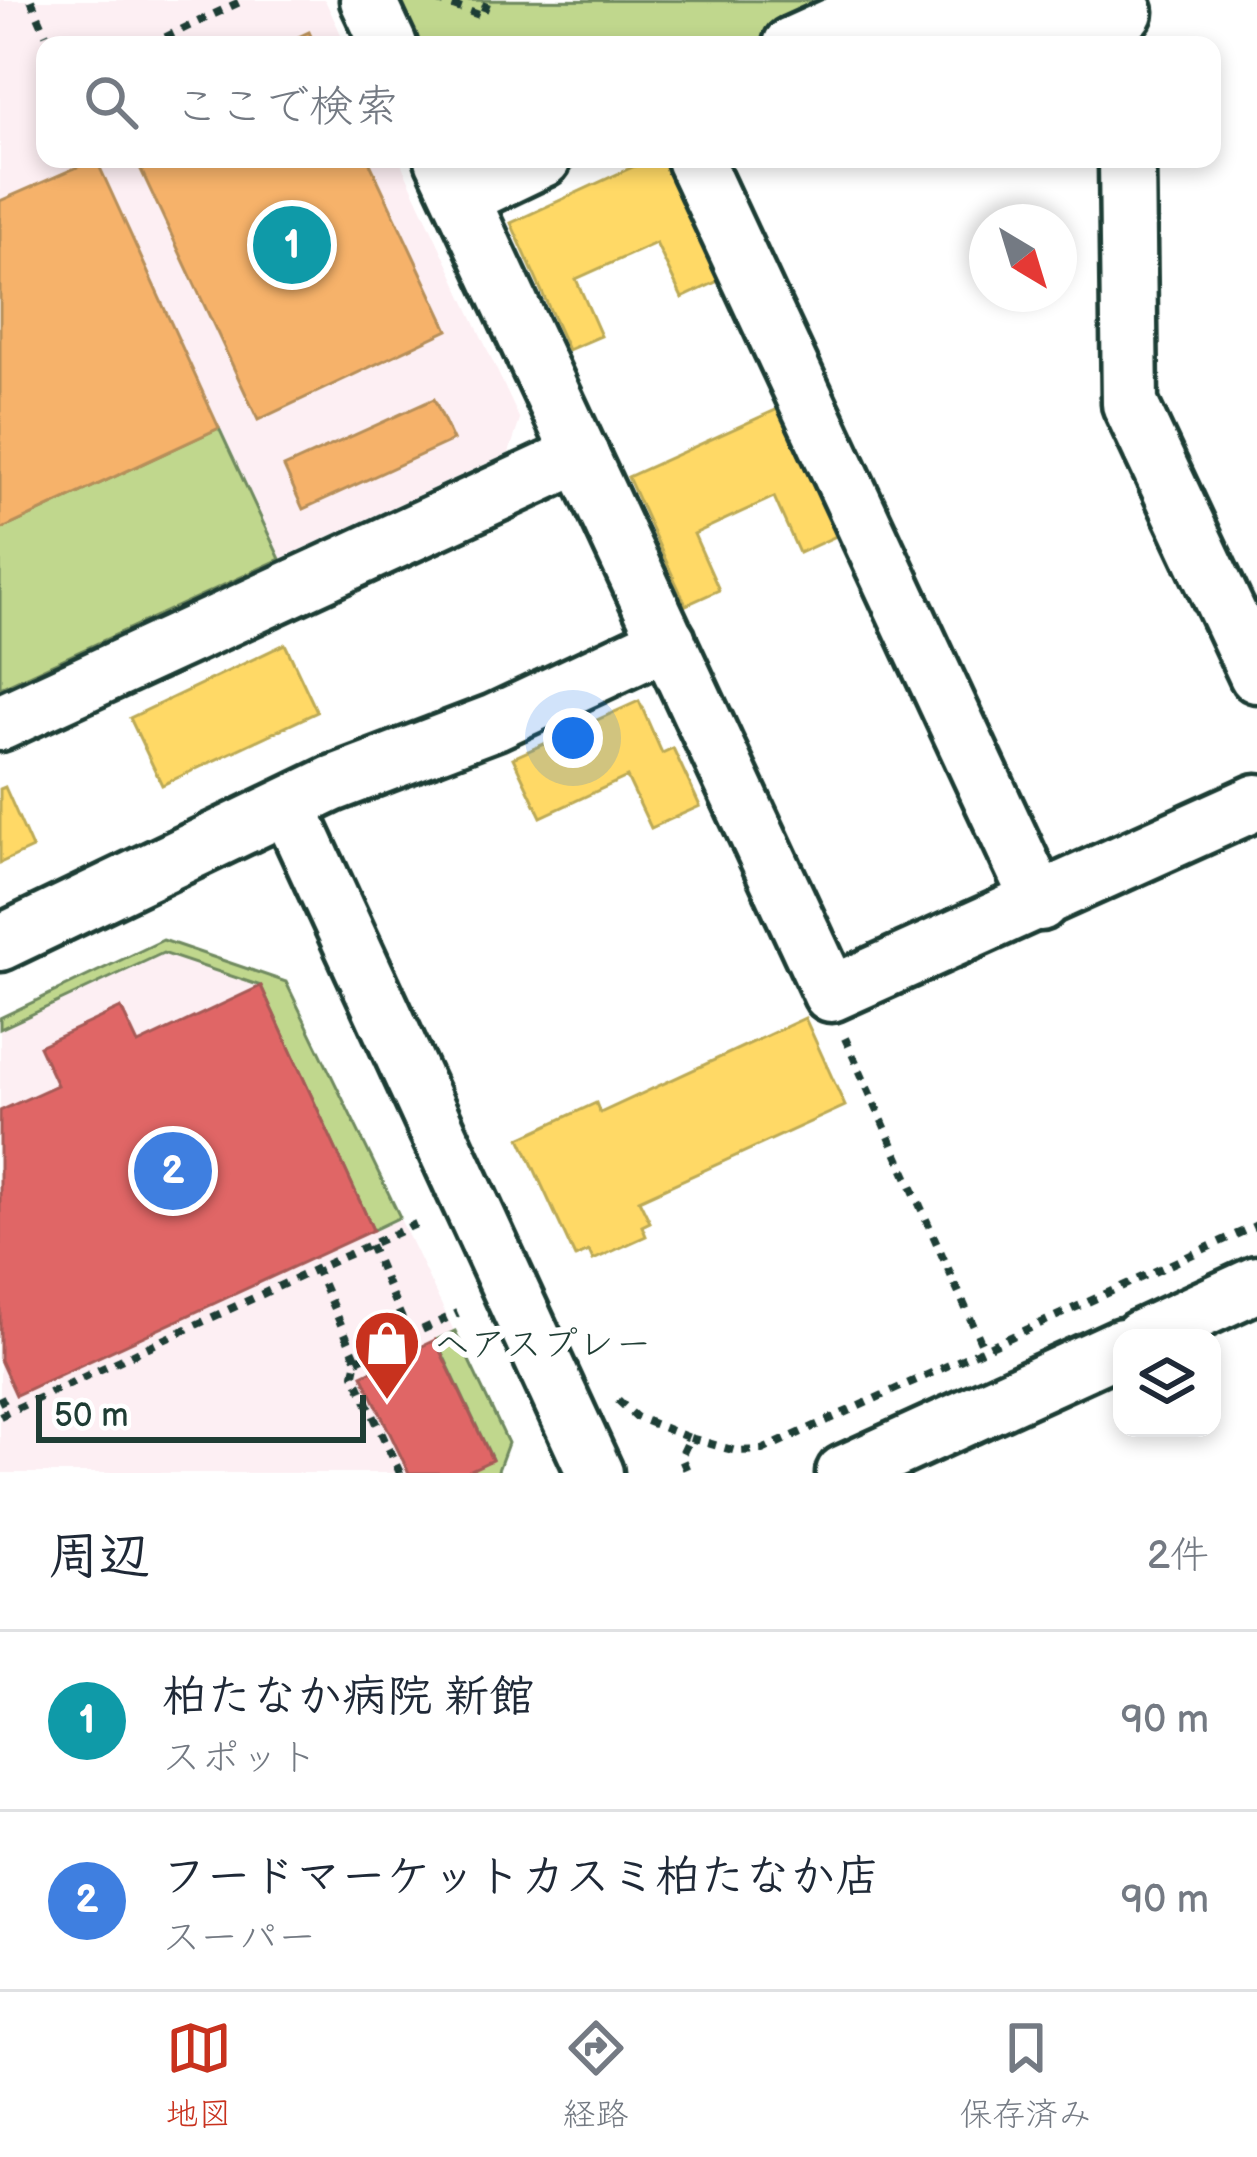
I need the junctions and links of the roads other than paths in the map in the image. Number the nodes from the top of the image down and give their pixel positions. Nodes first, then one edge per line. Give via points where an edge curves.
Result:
1 (368, 0) edge
2 (1125, 19) edge
3 (385, 36) edge
4 (811, 36) edge
5 (500, 168) edge
6 (698, 168) edge
7 (1127, 168) edge
8 (452, 178) edge
9 (581, 455) junction
10 (668, 641) junction
11 (1257, 675) edge
12 (0, 723) edge
13 (1257, 802) edge
14 (288, 806) junction
15 (1040, 903) junction
16 (0, 943) edge
17 (1257, 1284) edge
18 (1160, 1329) edge
19 (1113, 1350) edge
20 (595, 1473) edge
21 (844, 1473) edge

1 - 3 street
2 - 4 street via 846,20
5 - 8 street
6 - 15 street
7 - 11 street via 1130,404
8 - 9 street
9 - 10 street
9 - 12 street
10 - 14 street
10 - 15 street via 831,994
13 - 15 street
14 - 16 street
14 - 20 street
17 - 18 street
19 - 21 street

